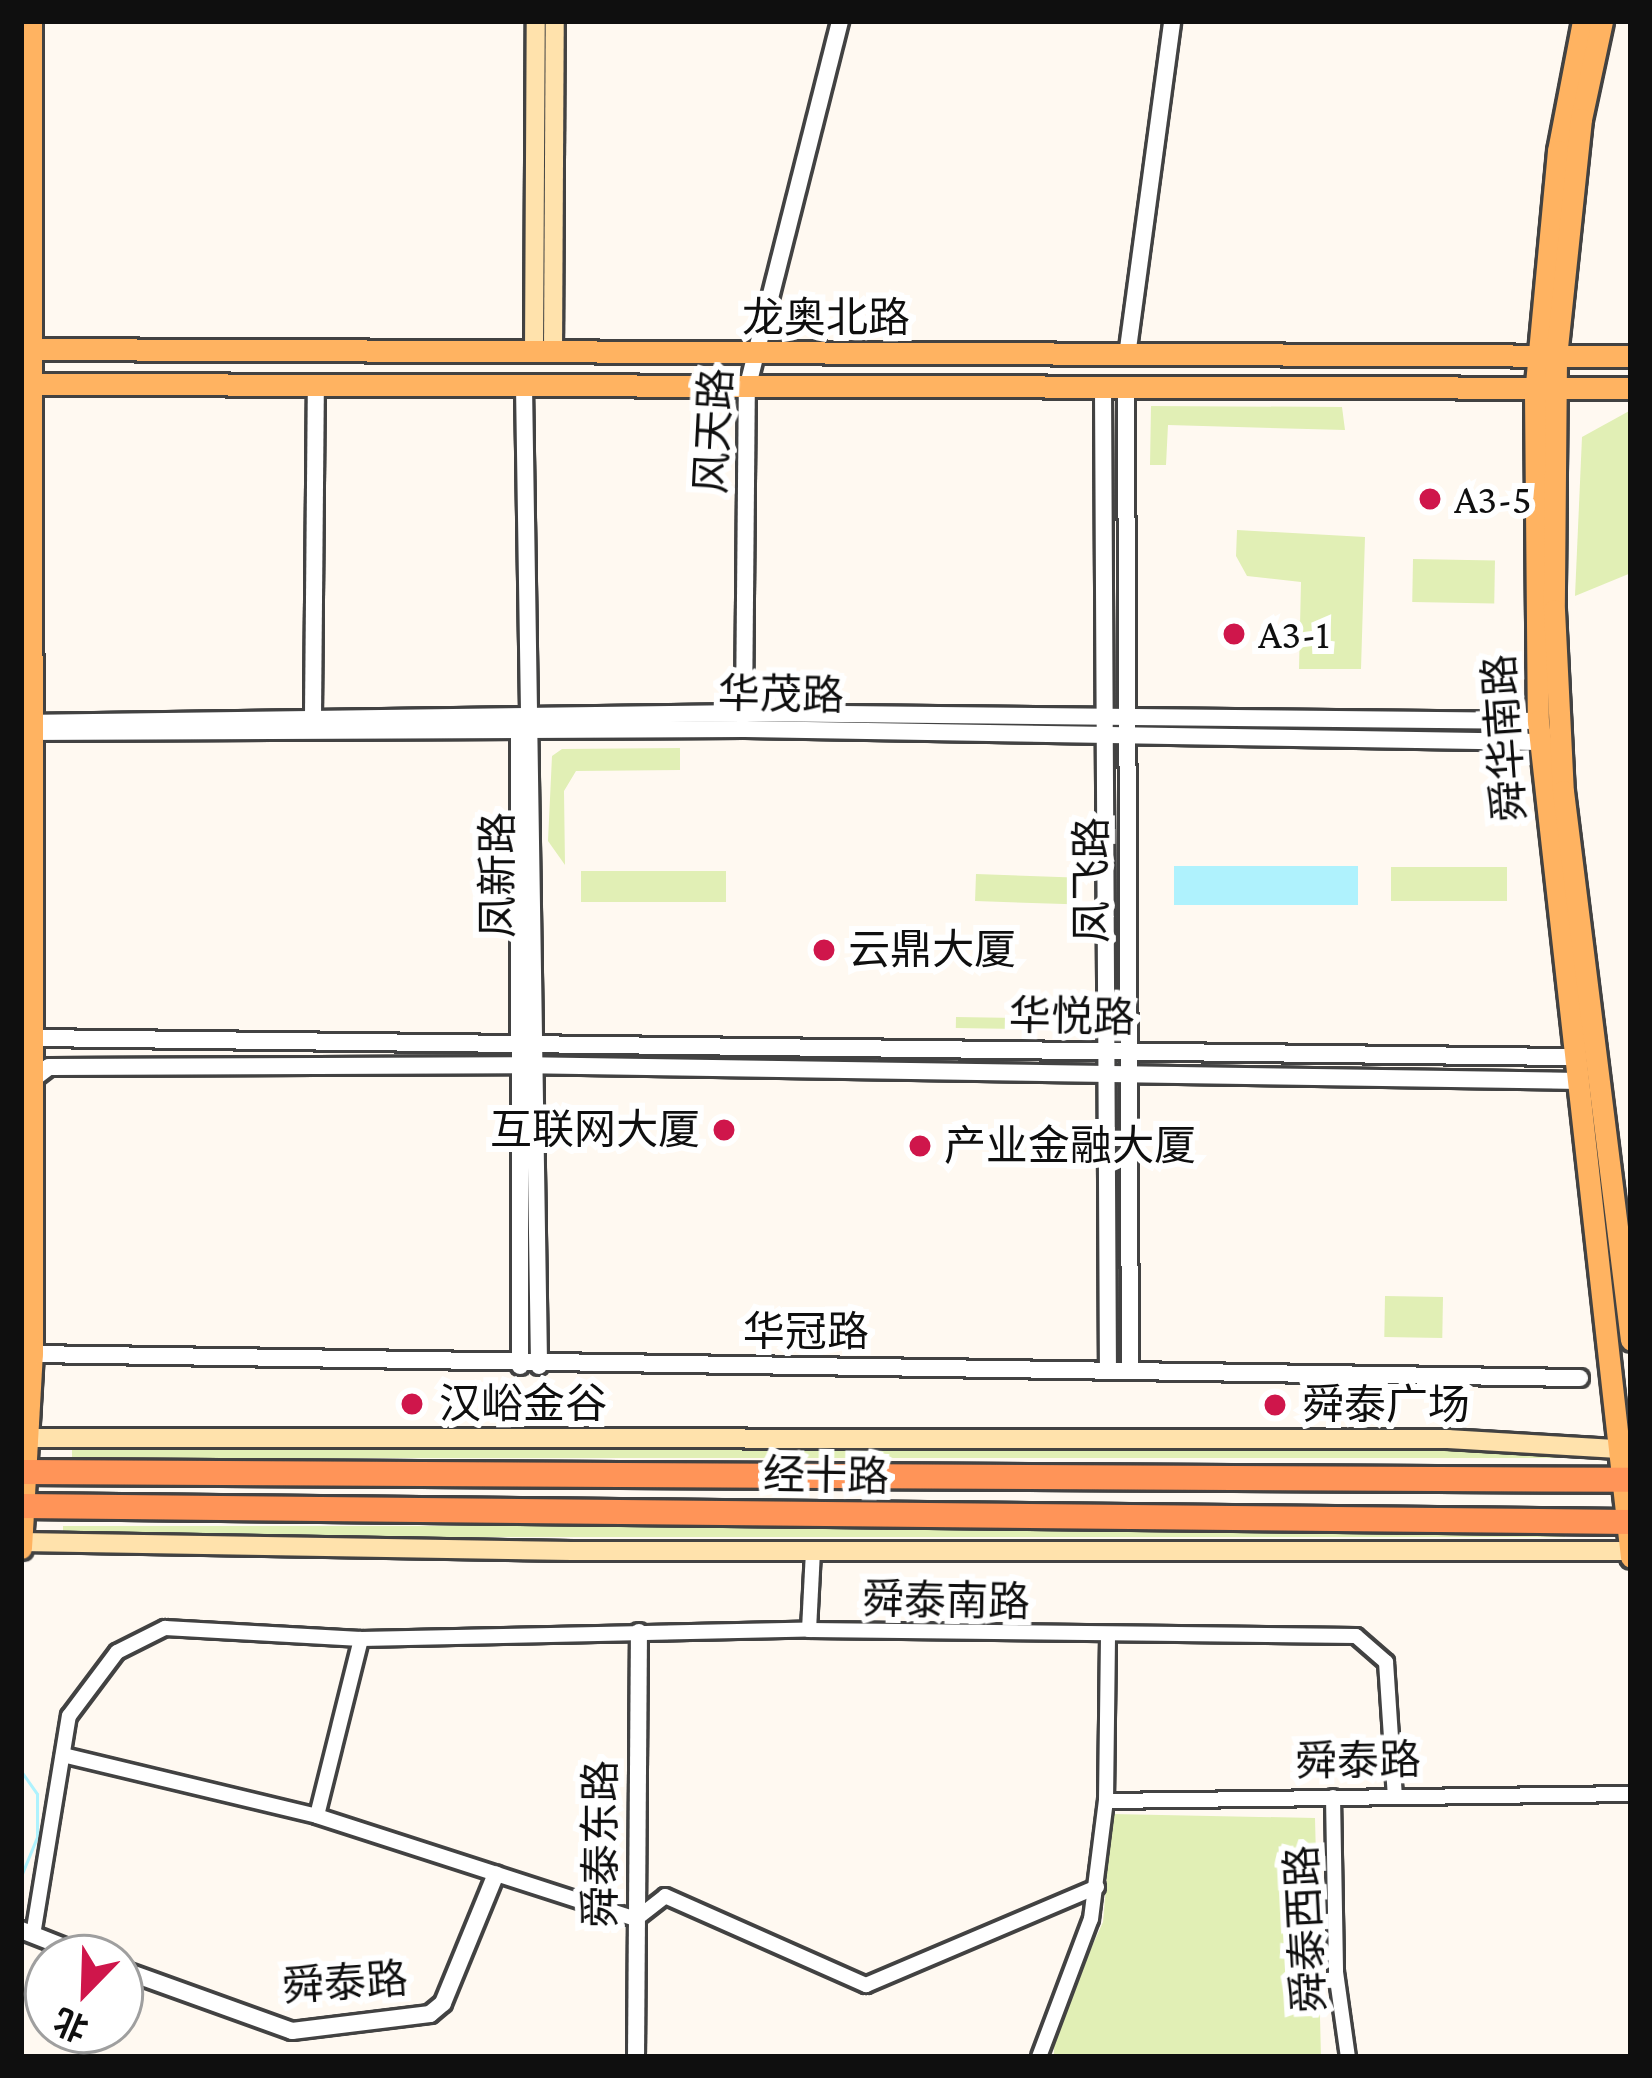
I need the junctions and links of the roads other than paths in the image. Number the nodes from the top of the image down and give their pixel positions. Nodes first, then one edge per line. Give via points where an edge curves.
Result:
1 (31, 21) edge
2 (536, 21) edge
3 (555, 21) edge
4 (840, 21) edge
5 (1172, 21) edge
6 (1583, 21) edge
7 (1602, 21) edge
8 (26, 350) edge
9 (544, 353) junction
10 (1127, 356) junction
11 (1631, 356) edge
12 (752, 358) junction
13 (1547, 360) junction
14 (26, 384) edge
15 (316, 385) junction
16 (524, 386) junction
17 (1631, 388) edge
18 (747, 389) junction
19 (1115, 390) junction
20 (1545, 392) junction
21 (744, 713) junction
22 (313, 715) junction
23 (1105, 718) junction
24 (1128, 718) junction
25 (525, 725) junction
26 (25, 728) edge
27 (1539, 731) junction
28 (1105, 737) junction
29 (1129, 738) junction
30 (32, 1038) junction
31 (516, 1043) junction
32 (536, 1046) junction
33 (1128, 1054) junction
34 (1577, 1057) junction
35 (1107, 1063) junction
36 (516, 1065) junction
37 (537, 1066) junction
38 (1129, 1073) junction
39 (33, 1079) junction
40 (1580, 1081) junction
41 (1631, 1340) edge
42 (32, 1354) junction
43 (529, 1366) junction
44 (1108, 1370) junction
45 (1130, 1370) junction
46 (1580, 1378) dead end
47 (26, 1437) edge
48 (1625, 1449) edge
49 (25, 1472) edge
50 (1627, 1480) edge
51 (23, 1506) edge
52 (1629, 1522) edge
53 (21, 1544) edge
54 (813, 1551) junction
55 (1631, 1553) edge
56 (809, 1630) junction
57 (639, 1632) junction
58 (1108, 1638) junction
59 (361, 1639) junction
60 (62, 1755) junction
61 (1631, 1794) edge
62 (1333, 1797) junction
63 (1395, 1797) junction
64 (1106, 1801) junction
65 (317, 1816) junction
66 (496, 1874) junction
67 (1097, 1887) junction
68 (636, 1919) junction
69 (27, 1933) edge
70 (144, 1978) edge
71 (636, 2057) edge
72 (1039, 2057) edge
73 (1348, 2057) edge

1 - 8 main road
2 - 9 main road
3 - 9 main road
4 - 12 street, 风天路
5 - 10 street
6 - 13 main road, 舜华南路 via 1558,151
7 - 13 main road, 舜华南路
8 - 9 main road, 龙奥北路
8 - 14 main road
9 - 12 main road, 龙奥北路
10 - 12 main road, 龙奥北路
10 - 13 main road, 龙奥北路
11 - 13 main road, 龙奥北路
12 - 18 street, 风天路
13 - 20 main road, 舜华南路
14 - 15 main road, 龙奥北路
14 - 26 main road
15 - 16 main road, 龙奥北路
15 - 22 street
16 - 18 main road, 龙奥北路
16 - 25 street, 凤新路
17 - 20 main road, 龙奥北路
18 - 19 main road, 龙奥北路
18 - 21 street, 风天路
19 - 20 main road, 龙奥北路
19 - 23 street, 凤飞路
19 - 24 street, 凤飞路
20 - 27 main road, 舜华南路
20 - 41 main road, 舜华南路 via 1563,791
21 - 23 street, 华茂路
21 - 25 street, 华茂路
22 - 25 street, 华茂路
22 - 26 street, 华茂路
23 - 24 street, 华茂路
23 - 28 street, 凤飞路
24 - 27 street, 华茂路
24 - 29 street, 凤飞路
25 - 26 street, 华茂路
25 - 28 street, 华茂路
25 - 31 street
25 - 32 street, 凤新路
26 - 30 main road
27 - 29 street, 华茂路
27 - 34 main road, 舜华南路
28 - 29 street, 华茂路
28 - 35 street, 凤飞路
29 - 33 street, 凤飞路
30 - 31 street, 华悦路
30 - 39 main road
31 - 32 street, 华悦路
31 - 36 street
32 - 35 street, 华悦路
32 - 37 street, 凤新路
33 - 34 street, 华悦路
33 - 35 street, 华悦路
33 - 38 street, 凤飞路
34 - 40 main road, 舜华南路
35 - 37 street
35 - 38 street
35 - 44 street, 凤飞路
36 - 37 street
36 - 39 street via 49,1067
36 - 43 street
37 - 43 street, 凤新路
38 - 40 street
38 - 45 street, 凤飞路
39 - 42 main road
40 - 48 main road, 舜华南路
42 - 43 street, 华冠路
42 - 47 main road
43 - 44 street, 华冠路
44 - 45 street, 华冠路
45 - 46 street, 华冠路
47 - 48 main road, 经十路 via 1418,1439
47 - 49 main road
48 - 50 main road, 舜华南路
49 - 50 highway, 经十路
49 - 51 main road
50 - 52 main road, 舜华南路
51 - 52 highway, 经十路
51 - 53 main road
52 - 55 main road, 舜华南路
53 - 54 main road, 经十路
54 - 55 main road, 经十路
54 - 56 street
56 - 57 street, 舜泰南路
56 - 58 street, 舜泰南路
57 - 59 street, 舜泰南路
57 - 68 street, 舜泰东路
58 - 63 street, 舜泰南路 via 1356,1636 1386,1662
58 - 64 street
59 - 60 street, 舜泰南路 via 165,1628 117,1652 91,1681 69,1716
59 - 65 street
60 - 65 street
60 - 69 street, 舜泰南路
61 - 63 street, 舜泰路
62 - 63 street, 舜泰路
62 - 64 street, 舜泰路
62 - 73 street, 舜泰西路 via 1336,1972
64 - 67 street
65 - 66 street
66 - 68 street
66 - 70 street, 舜泰路 via 443,2003 430,2014 292,2031
67 - 68 street via 866,1985 664,1896
67 - 72 street
68 - 71 street, 舜泰东路

